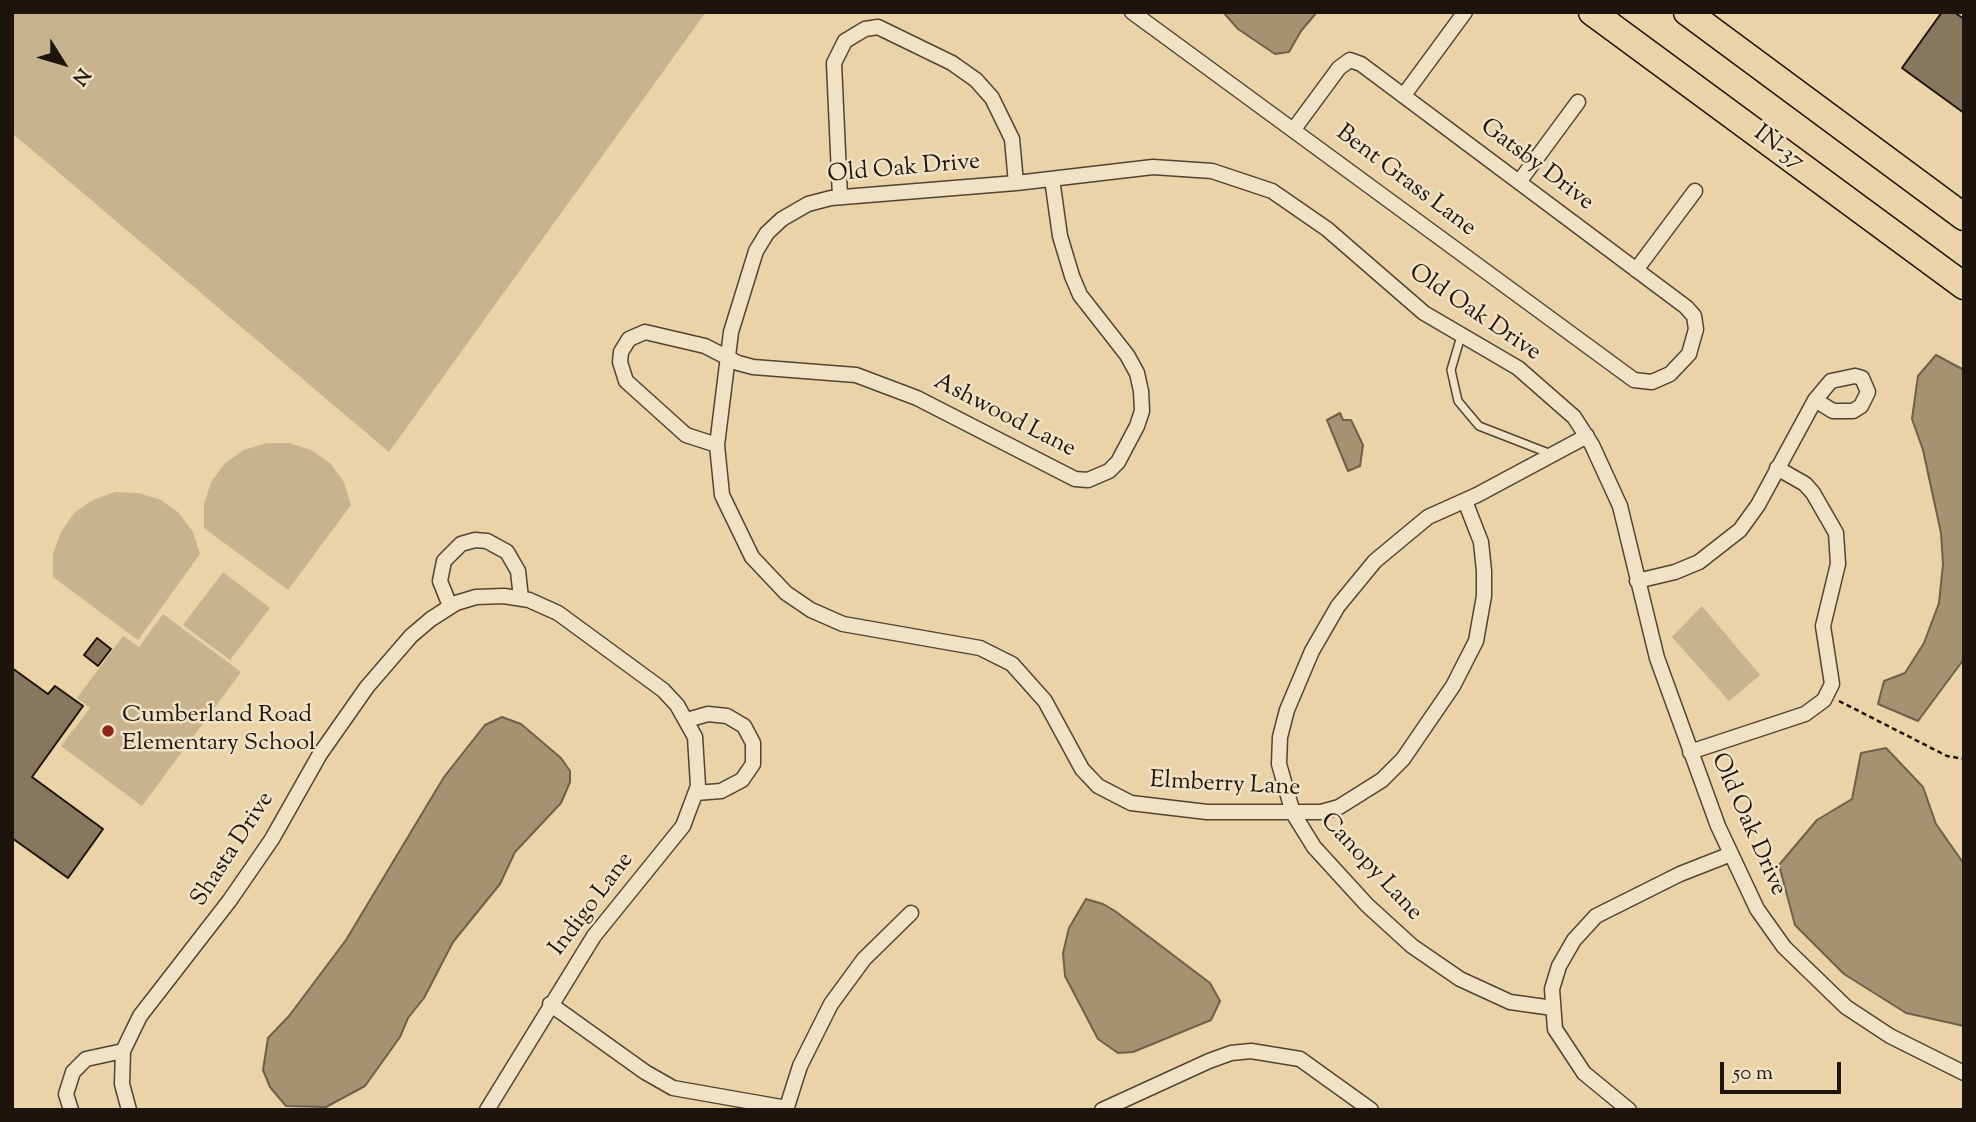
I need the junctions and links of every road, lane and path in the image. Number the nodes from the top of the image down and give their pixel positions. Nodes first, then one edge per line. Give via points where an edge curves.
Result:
1 (1132, 12) edge
2 (1465, 12) edge
3 (1592, 12) edge
4 (1686, 12) edge
5 (1404, 95) junction
6 (1578, 102) dead end
7 (1294, 129) junction
8 (1052, 179) junction
9 (1519, 182) junction
10 (1016, 183) junction
11 (1695, 191) dead end
12 (840, 197) junction
13 (1964, 217) edge
14 (1636, 270) junction
15 (1964, 286) edge
16 (1461, 336) junction
17 (727, 358) junction
18 (1652, 382) joint
19 (1815, 400) dead end
20 (1587, 436) junction
21 (717, 445) junction
22 (1552, 455) junction
23 (1777, 468) junction
24 (1465, 501) junction
25 (1637, 581) junction
26 (521, 598) junction
27 (450, 606) junction
28 (1826, 695) junction
29 (687, 720) junction
30 (1690, 752) junction
31 (1964, 759) edge
32 (696, 793) junction
33 (1293, 813) junction
34 (1731, 854) junction
35 (911, 913) dead end
36 (551, 1003) junction
37 (1553, 1008) junction
38 (123, 1051) junction
39 (1964, 1073) edge
40 (786, 1109) edge
41 (71, 1110) edge
42 (129, 1110) edge
43 (486, 1110) edge
44 (1102, 1110) edge
45 (1371, 1110) edge
46 (1629, 1110) edge

1 - 7 street, Bent Grass Lane
2 - 5 street
3 - 15 highway, IN-37
4 - 13 highway
5 - 7 street, Gatsby Drive via 1350,60
5 - 9 street, Gatsby Drive
6 - 9 street
7 - 18 street, Bent Grass Lane via 1634,380
8 - 10 street, Old Oak Drive
8 - 16 street, Old Oak Drive via 1153,167 1212,171 1244,179 1299,207 1424,313
8 - 17 street, Ashwood Lane via 1059,236 1072,276 1080,295 1127,355 1141,391 1142,411 1128,446 1097,478 1075,479 883,383 839,372 753,367
9 - 14 street, Gatsby Drive
10 - 12 street, Old Oak Drive
10 - 12 street via 1012,139 992,98 952,64 878,27 845,41 834,63
11 - 14 street
12 - 17 street, Old Oak Drive via 808,204 767,233 756,251
14 - 18 street, Gatsby Drive via 1694,316 1696,329 1689,354 1670,374
16 - 20 street, Old Oak Drive via 1518,368 1574,417
16 - 22 lane via 1451,370 1458,401 1479,426
17 - 21 street, Old Oak Drive
17 - 21 street, Ashwood Lane via 705,346 645,332 629,339 621,352 626,382 686,435
19 - 23 street
20 - 22 street, Canopy Lane
20 - 25 street, Old Oak Drive via 1620,506
21 - 33 street, Elmberry Lane via 722,495 752,557 786,593 811,610 843,624 981,648 1012,664 1045,701 1082,769 1114,797 1157,808
22 - 24 street, Canopy Lane
23 - 25 street via 1758,505 1721,547 1675,572
23 - 28 street via 1805,484 1836,533 1838,564 1823,626 1832,684
24 - 33 street, Canopy Lane via 1428,517 1375,561 1338,606 1312,651 1280,737 1279,764
24 - 33 street, Elmberry Lane via 1481,542 1484,596 1476,640 1466,664 1416,741 1382,780 1339,807
25 - 30 street, Old Oak Drive via 1657,658
26 - 27 street, Shasta Drive via 489,596
26 - 27 street via 518,571 507,552 488,541 474,540 461,544 444,561 440,581
26 - 29 street, Shasta Drive via 558,613 590,636 663,690
27 - 38 street, Shasta Drive via 411,636 340,723 272,839 199,943 140,1016
28 - 30 street via 1805,713
28 - 31 path via 1947,756
29 - 32 street, Indigo Lane via 697,751
29 - 32 street via 708,714 727,716 744,726 753,743 753,764 742,780 721,791
30 - 34 street, Old Oak Drive
32 - 36 street, Indigo Lane via 675,836 594,936
33 - 37 street, Canopy Lane via 1314,847 1412,946 1485,992 1510,1002
34 - 37 street via 1596,916 1559,966 1552,989
34 - 39 street, Old Oak Drive via 1757,909 1784,947 1819,983 1868,1023
35 - 40 street via 864,959 831,1004 800,1066
36 - 40 street via 673,1088
36 - 43 street, Indigo Lane
37 - 46 street via 1555,1030 1566,1050 1584,1073
38 - 41 street via 86,1059 72,1072 66,1094
38 - 42 street via 122,1084
44 - 45 street via 1231,1053 1251,1051 1300,1059

